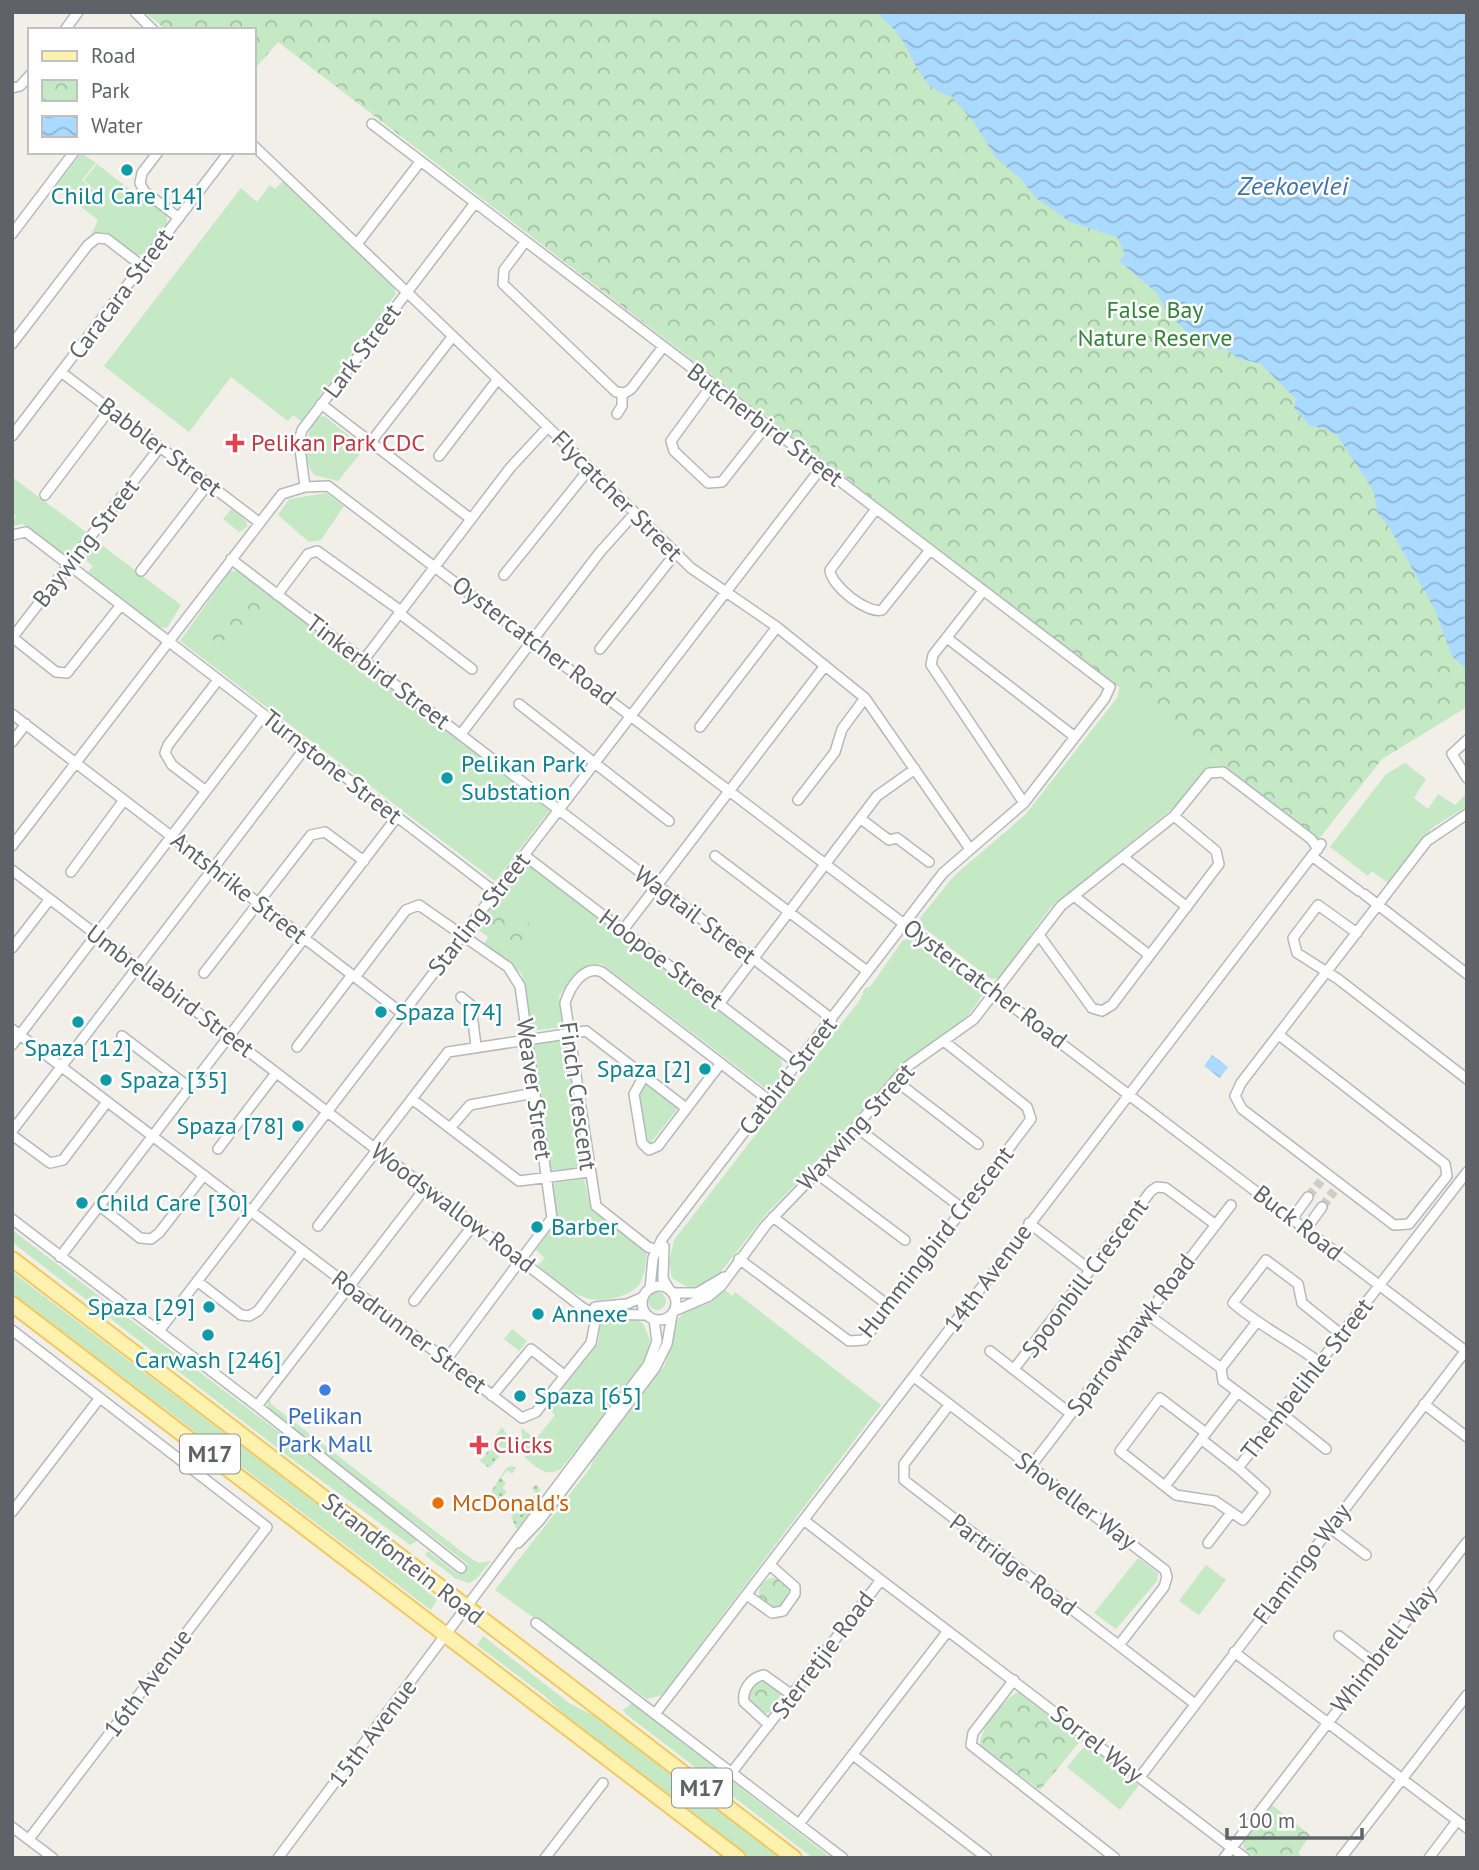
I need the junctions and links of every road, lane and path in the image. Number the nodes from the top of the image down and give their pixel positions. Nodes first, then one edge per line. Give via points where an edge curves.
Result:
1 (78, 12) edge
2 (135, 12) edge
3 (66, 28) edge
4 (151, 28) edge
5 (28, 77) edge
6 (12, 88) edge
7 (373, 124) dead end
8 (256, 148) edge
9 (72, 154) edge
10 (156, 154) edge
11 (227, 154) edge
12 (420, 162) junction
13 (475, 204) junction
14 (179, 218) junction
15 (12, 234) edge
16 (525, 242) junction
17 (356, 244) junction
18 (142, 266) junction
19 (407, 292) junction
20 (453, 336) junction
21 (12, 344) edge
22 (663, 347) junction
23 (61, 372) junction
24 (498, 379) junction
25 (712, 385) junction
26 (622, 394) junction
27 (321, 404) junction
28 (110, 409) junction
29 (617, 414) dead end
30 (766, 426) junction
31 (548, 427) junction
32 (12, 436) edge
33 (371, 442) junction
34 (160, 447) junction
35 (439, 456) dead end
36 (590, 468) junction
37 (821, 468) junction
38 (208, 484) junction
39 (305, 487) junction
40 (45, 495) dead end
41 (876, 509) junction
42 (635, 513) junction
43 (471, 519) junction
44 (260, 523) junction
45 (12, 535) edge
46 (930, 550) junction
47 (675, 554) junction
48 (231, 559) junction
49 (69, 565) junction
50 (436, 566) junction
51 (141, 571) dead end
52 (504, 575) dead end
53 (983, 591) junction
54 (724, 592) junction
55 (276, 595) junction
56 (121, 605) junction
57 (400, 612) junction
58 (776, 627) junction
59 (12, 638) edge
60 (947, 638) junction
61 (533, 640) junction
62 (169, 642) junction
63 (600, 649) dead end
64 (363, 660) junction
65 (824, 667) junction
66 (472, 669) dead end
67 (218, 680) junction
68 (1110, 687) joint
69 (865, 698) junction
70 (519, 704) dead end
71 (12, 714) edge
72 (264, 715) junction
73 (631, 715) junction
74 (26, 724) junction
75 (700, 727) dead end
76 (461, 734) junction
77 (1075, 737) junction
78 (1467, 740) edge
79 (12, 742) edge
80 (306, 747) junction
81 (594, 762) junction
82 (76, 763) junction
83 (915, 768) junction
84 (1467, 778) edge
85 (206, 791) junction
86 (729, 791) junction
87 (124, 800) junction
88 (797, 800) dead end
89 (1024, 803) junction
90 (558, 810) junction
91 (1467, 814) edge
92 (1174, 816) junction
93 (397, 817) junction
94 (861, 819) junction
95 (668, 821) dead end
96 (172, 836) junction
97 (12, 846) edge
98 (970, 849) junction
99 (1317, 850) junction
100 (524, 855) junction
101 (715, 856) dead end
102 (1122, 857) junction
103 (364, 861) junction
104 (929, 862) dead end
105 (826, 864) junction
106 (213, 869) junction
107 (12, 870) edge
108 (71, 872) dead end
109 (657, 886) junction
110 (495, 892) junction
111 (1074, 896) junction
112 (50, 900) junction
113 (258, 902) junction
114 (1378, 904) junction
115 (1187, 907) junction
116 (789, 912) junction
117 (904, 923) junction
118 (623, 930) junction
119 (1357, 933) junction
120 (96, 935) junction
121 (461, 935) junction
122 (1039, 935) junction
123 (304, 938) junction
124 (12, 948) edge
125 (1149, 956) junction
126 (753, 959) junction
127 (138, 967) junction
128 (867, 971) junction
129 (204, 973) dead end
130 (1326, 973) junction
131 (1467, 974) edge
132 (354, 976) junction
133 (995, 992) junction
134 (461, 997) dead end
135 (719, 1004) junction
136 (403, 1014) junction
137 (832, 1019) junction
138 (16, 1032) edge
139 (570, 1033) junction
140 (1279, 1035) junction
141 (122, 1036) dead end
142 (229, 1037) junction
143 (527, 1038) junction
144 (945, 1042) junction
145 (12, 1045) edge
146 (477, 1046) junction
147 (297, 1047) dead end
148 (721, 1063) junction
149 (797, 1064) junction
150 (61, 1066) junction
151 (276, 1073) junction
152 (644, 1076) junction
153 (1467, 1079) edge
154 (896, 1081) junction
155 (190, 1088) junction
156 (534, 1093) junction
157 (1130, 1093) junction
158 (412, 1099) junction
159 (769, 1101) junction
160 (107, 1102) junction
161 (686, 1108) junction
162 (327, 1112) junction
163 (856, 1127) junction
164 (450, 1128) junction
165 (12, 1133) edge
166 (153, 1137) junction
167 (978, 1144) dead end
168 (218, 1149) dead end
169 (376, 1149) junction
170 (589, 1172) junction
171 (816, 1172) junction
172 (1467, 1172) edge
173 (204, 1175) junction
174 (546, 1178) junction
175 (426, 1188) junction
176 (1308, 1197) tunnel mouth
177 (1231, 1205) dead end
178 (100, 1206) junction
179 (1322, 1207) tunnel mouth
180 (963, 1209) junction
181 (251, 1211) junction
182 (773, 1217) junction
183 (12, 1219) edge
184 (1292, 1219) junction
185 (1030, 1223) junction
186 (474, 1224) junction
187 (1216, 1225) junction
188 (318, 1226) dead end
189 (1306, 1229) junction
190 (905, 1240) dead end
191 (303, 1251) junction
192 (659, 1251) junction
193 (60, 1257) junction
194 (12, 1259) edge
195 (740, 1259) junction
196 (522, 1261) junction
197 (1088, 1269) junction
198 (728, 1273) junction
199 (197, 1281) junction
200 (349, 1287) junction
201 (1380, 1287) junction
202 (671, 1291) junction
203 (647, 1293) junction
204 (414, 1301) dead end
205 (12, 1304) edge
206 (889, 1306) junction
207 (597, 1310) junction
208 (673, 1313) junction
209 (1147, 1314) junction
210 (650, 1317) junction
211 (1256, 1323) junction
212 (12, 1330) edge
213 (159, 1331) junction
214 (1342, 1335) junction
215 (990, 1350) dead end
216 (1466, 1351) edge
217 (446, 1360) junction
218 (1320, 1363) junction
219 (1221, 1368) junction
220 (1014, 1369) junction
221 (564, 1375) junction
222 (914, 1377) junction
223 (1237, 1392) junction
224 (492, 1396) junction
225 (99, 1399) junction
226 (1424, 1404) junction
227 (949, 1405) junction
228 (257, 1406) junction
229 (1071, 1413) junction
230 (1278, 1417) junction
231 (1203, 1436) junction
232 (1467, 1437) edge
233 (1326, 1449) dead end
234 (1031, 1466) junction
235 (1238, 1468) junction
236 (1165, 1486) junction
237 (12, 1512) edge
238 (1231, 1513) junction
239 (805, 1521) junction
240 (1329, 1527) junction
241 (1467, 1542) edge
242 (1208, 1543) dead end
243 (1458, 1553) junction
244 (1366, 1555) dead end
245 (501, 1559) junction
246 (1467, 1560) edge
247 (770, 1565) junction
248 (461, 1568) dead end
249 (880, 1580) junction
250 (747, 1595) junction
251 (466, 1607) junction
252 (536, 1623) dead end
253 (948, 1631) junction
254 (447, 1633) junction
255 (1339, 1636) dead end
256 (1119, 1645) junction
257 (1234, 1652) junction
258 (1374, 1663) junction
259 (1014, 1680) junction
260 (792, 1695) junction
261 (1467, 1695) edge
262 (1195, 1704) junction
263 (655, 1714) junction
264 (1328, 1723) junction
265 (769, 1726) junction
266 (853, 1755) junction
267 (732, 1772) junction
268 (1140, 1777) junction
269 (1402, 1779) junction
270 (603, 1783) dead end
271 (1457, 1821) junction
272 (799, 1824) junction
273 (12, 1827) edge
274 (1467, 1829) edge
275 (29, 1839) junction
276 (1231, 1848) junction
277 (53, 1858) edge
278 (278, 1858) edge
279 (545, 1858) edge
280 (738, 1858) edge
281 (794, 1858) edge
282 (843, 1858) edge
283 (987, 1858) edge
284 (1115, 1858) edge
285 (1224, 1858) edge
286 (1245, 1858) edge
287 (1341, 1858) edge
288 (1429, 1858) edge

1 - 3 street
2 - 4 street
5 - 6 street
7 - 12 street, Butcherbird Street
8 - 17 street, Flycatcher Street
9 - 15 street
10 - 14 street via 140,183
11 - 14 street, Caracara Street
12 - 13 street, Butcherbird Street
12 - 17 street
13 - 16 street, Butcherbird Street
13 - 19 street, Lark Street
14 - 18 street, Caracara Street
16 - 22 street, Butcherbird Street
16 - 26 street via 503,270 503,284
17 - 19 street, Flycatcher Street
18 - 21 street via 107,239 97,238
18 - 23 street, Caracara Street
19 - 20 street, Flycatcher Street
19 - 27 street, Lark Street
20 - 24 street, Flycatcher Street
20 - 33 street
22 - 25 street, Butcherbird Street
22 - 26 street via 631,390
23 - 28 street, Babbler Street
23 - 32 street, Caracara Street
24 - 31 street, Flycatcher Street
24 - 35 street
25 - 30 street, Butcherbird Street
25 - 30 street via 671,444 708,483 722,482
26 - 29 street
27 - 33 street
27 - 39 street, Lark Street via 299,435
28 - 34 street, Babbler Street
28 - 40 street
30 - 37 street, Butcherbird Street
31 - 36 street, Flycatcher Street
31 - 43 street
33 - 43 street
34 - 38 street, Babbler Street
34 - 49 street, Baywing Street
36 - 42 street, Flycatcher Street
36 - 52 street
37 - 41 street, Butcherbird Street
37 - 54 street, Starling Street
38 - 44 street, Babbler Street
38 - 51 street
39 - 44 street via 282,494
39 - 50 street, Oystercatcher Road via 332,487
41 - 46 street, Butcherbird Street
41 - 46 street via 830,570 834,583 869,610 882,610
42 - 47 street, Flycatcher Street
42 - 61 street
43 - 50 street
44 - 48 street
45 - 49 street, Turnstone Street via 26,532
46 - 53 street, Butcherbird Street
47 - 54 street, Flycatcher Street
47 - 63 street
48 - 55 street, Tinkerbird Street
48 - 62 street
49 - 56 street, Turnstone Street
49 - 59 street, Baywing Street
50 - 57 street
50 - 61 street, Oystercatcher Road
53 - 60 street
53 - 68 street, Butcherbird Street
54 - 58 street, Flycatcher Street
54 - 73 street, Starling Street
55 - 57 street via 308,554 317,551
55 - 64 street, Tinkerbird Street
56 - 59 street via 67,673 57,672
56 - 62 street, Turnstone Street
57 - 64 street
57 - 66 street
58 - 65 street, Flycatcher Street
58 - 75 street
60 - 77 street
60 - 89 street via 933,655 933,670
61 - 73 street, Oystercatcher Road
61 - 76 street
62 - 67 street, Turnstone Street
62 - 82 street
64 - 76 street, Tinkerbird Street
65 - 69 street, Flycatcher Street
65 - 86 street
67 - 72 street, Turnstone Street
67 - 85 street via 165,753 172,765
68 - 77 street, Catbird Street
69 - 83 street, Flycatcher Street
69 - 88 street via 842,729 835,752
70 - 81 street
71 - 74 street, Antshrike Street
72 - 80 street, Turnstone Street
72 - 85 street
73 - 81 street, Starling Street
73 - 86 street, Oystercatcher Road
74 - 79 street
74 - 82 street, Antshrike Street
76 - 90 street, Tinkerbird Street
77 - 89 street, Catbird Street
78 - 84 street via 1448,756
80 - 93 street, Turnstone Street
80 - 106 street
81 - 90 street, Starling Street
81 - 95 street
82 - 87 street, Antshrike Street
82 - 97 street
83 - 94 street via 877,796
83 - 98 street, Flycatcher Street
85 - 96 street
86 - 105 street, Oystercatcher Road
86 - 109 street
87 - 96 street, Antshrike Street
87 - 108 street
89 - 98 street, Catbird Street
90 - 100 street, Starling Street
90 - 109 street, Wagtail Street
91 - 114 street via 1427,841
92 - 99 street, Waxwing Street via 1209,773 1219,770 1311,839
92 - 102 street, Waxwing Street
92 - 115 street via 1216,851 1219,859
93 - 103 street
93 - 110 street, Turnstone Street
94 - 104 street
94 - 105 street
96 - 106 street, Antshrike Street
96 - 120 street
98 - 117 street, Catbird Street via 943,873
99 - 114 street
99 - 157 street, 14th Avenue
100 - 110 street, Starling Street
100 - 118 street, Hoopoe Street
101 - 116 street
102 - 111 street, Waxwing Street
102 - 115 street
103 - 113 street via 329,835 316,832
103 - 123 street
105 - 116 street
105 - 117 street, Oystercatcher Road
106 - 113 street, Antshrike Street
106 - 127 street
107 - 112 street, Umbrellabird Street
109 - 118 street
109 - 126 street, Wagtail Street
110 - 121 street, Starling Street
111 - 122 street, Waxwing Street
111 - 125 street
112 - 120 street, Umbrellabird Street
112 - 124 street
113 - 123 street, Antshrike Street
113 - 129 street
114 - 119 street
114 - 131 street
115 - 125 street
116 - 126 street
116 - 128 street
117 - 128 street, Catbird Street
117 - 133 street, Oystercatcher Road
118 - 135 street, Hoopoe Street
119 - 130 street
119 - 130 street via 1321,906 1314,908 1292,945
120 - 127 street, Umbrellabird Street
120 - 138 street
121 - 132 street, Weaver Street via 416,905
121 - 136 street, Starling Street
121 - 143 street, Weaver Street via 516,976
122 - 125 street via 1089,1005 1099,1011 1112,1005
122 - 133 street, Waxwing Street
123 - 132 street, Antshrike Street
123 - 142 street
126 - 135 street
126 - 137 street, Wagtail Street
127 - 142 street, Umbrellabird Street
127 - 150 street
128 - 137 street, Catbird Street
130 - 140 street
130 - 153 street
132 - 136 street, Antshrike Street
132 - 147 street
133 - 144 street, Waxwing Street via 974,1019
133 - 157 street, Oystercatcher Road
134 - 146 street via 471,1005
135 - 149 street, Hoopoe Street
136 - 162 street, Starling Street
137 - 149 street, Catbird Street
138 - 145 street
138 - 150 street, Roadrunner Street
139 - 143 street
139 - 148 street, Finch Crescent via 567,996 585,972 596,970
139 - 152 street via 590,1033
139 - 170 street, Finch Crescent
140 - 140 street via 1447,1169 1444,1180 1405,1226 1394,1225 1323,1177 1235,1100 1241,1083
141 - 155 street
142 - 151 street, Umbrellabird Street
142 - 155 street
143 - 146 street
143 - 156 street, Weaver Street
144 - 154 street, Waxwing Street via 908,1066
144 - 180 street, Hummingbird Crescent via 1031,1114 1029,1124
146 - 158 street via 448,1052
148 - 159 street, Finch Crescent
148 - 161 street
149 - 159 street, Catbird Street
150 - 160 street, Roadrunner Street
150 - 165 street
151 - 162 street, Umbrellabird Street
151 - 168 street
152 - 161 street
152 - 161 street via 634,1094 645,1149 658,1146
154 - 163 street, Waxwing Street
154 - 167 street
155 - 166 street
156 - 164 street via 470,1105
156 - 174 street, Weaver Street
157 - 184 street, Buck Road
157 - 185 street, 14th Avenue
158 - 164 street
158 - 169 street
159 - 192 street, Catbird Street via 670,1228
160 - 165 street via 56,1164
160 - 166 street, Roadrunner Street
162 - 169 street, Woodswallow Road
162 - 181 street, Starling Street
163 - 171 street, Waxwing Street
163 - 180 street
164 - 174 street via 519,1181
166 - 173 street, Roadrunner Street
166 - 178 street
169 - 175 street, Woodswallow Road
169 - 188 street
170 - 174 street
170 - 192 street, Finch Crescent via 600,1210
171 - 182 street, Waxwing Street
171 - 190 street
172 - 201 street, Thembelihle Street
173 - 178 street via 151,1239 140,1238
173 - 181 street, Roadrunner Street
174 - 196 street, Weaver Street via 552,1218
175 - 186 street, Woodswallow Road
175 - 200 street
176 - 184 street
177 - 187 street, Sparrowhawk Road
178 - 193 street
179 - 189 street
180 - 206 street, Hummingbird Crescent
181 - 191 street, Roadrunner Street
181 - 199 street, Starling Street
182 - 195 street, Waxwing Street
182 - 206 street
183 - 193 street, Strandfontein Road
184 - 189 street, Buck Road
185 - 197 street
185 - 222 street, 14th Avenue
186 - 196 street, Woodswallow Road
186 - 204 street
187 - 197 street, Spoonbill Crescent via 1171,1191 1157,1187
187 - 209 street, Sparrowhawk Road
189 - 201 street, Buck Road
191 - 199 street via 258,1311 249,1316 241,1315
191 - 200 street, Roadrunner Street
192 - 202 street, Catbird Street via 663,1279
192 - 203 street, Catbird Street
193 - 213 street, Strandfontein Road
194 - 251 main road, Strandfontein Road / M17
195 - 198 street, Waxwing Street
195 - 206 street, Hummingbird Crescent via 852,1343 864,1340
196 - 207 street, Woodswallow Road via 580,1304
196 - 217 street, Weaver Street
197 - 220 street, Spoonbill Crescent
198 - 202 street, Waxwing Street via 697,1293
198 - 208 street, Waxwing Street via 709,1296
199 - 213 street, Starling Street
200 - 217 street, Roadrunner Street
200 - 228 street
201 - 214 street, Thembelihle Street
201 - 216 street, Buck Road
202 - 203 street via 662,1286
202 - 208 street
203 - 207 street, Woodswallow Road via 627,1304
203 - 210 street via 642,1306
205 - 254 main road, Strandfontein Road / M17
207 - 210 street, Woodswallow Road
207 - 221 street, Roadrunner Street via 592,1340
208 - 210 street via 664,1320
208 - 245 street via 667,1343 655,1368 539,1521
209 - 219 street
209 - 229 street, Sparrowhawk Road
210 - 245 street via 657,1341 648,1365
211 - 214 street via 1233,1304 1266,1260 1299,1286 1303,1303
211 - 218 street
211 - 219 street
212 - 225 street
213 - 228 street, Strandfontein Road
214 - 218 street, Thembelihle Street
215 - 220 street
216 - 226 street, Flamingo Way
217 - 224 street, Roadrunner Street
218 - 230 street, Thembelihle Street
219 - 223 street via 1223,1381
220 - 229 street, Spoonbill Crescent
221 - 224 street, Roadrunner Street via 536,1412 526,1418
221 - 224 street via 531,1349
222 - 227 street, Shoveller Way
222 - 239 street, 14th Avenue
223 - 230 street
223 - 231 street
225 - 237 street
225 - 275 street, 16th Avenue via 267,1527
226 - 232 street
226 - 240 street, Flamingo Way
227 - 234 street, Shoveller Way
227 - 256 street, Partridge Road via 904,1464 904,1480
228 - 248 street, Strandfontein Road
229 - 234 street, Sparrowhawk Road
230 - 233 street
230 - 235 street, Thembelihle Street
231 - 235 street, Thembelihle Street
231 - 236 street
231 - 236 street, Thembelihle Street via 1160,1398 1120,1450
234 - 256 street, Shoveller Way via 1165,1570 1164,1587
235 - 238 street via 1265,1492 1243,1520
236 - 238 street via 1180,1496 1215,1501
238 - 242 street
239 - 247 street, 14th Avenue
239 - 249 street, Sterretjie Road
240 - 244 street
240 - 257 street, Flamingo Way
241 - 243 street, Whimbrell Way
243 - 246 street
243 - 258 street, Whimbrell Way
245 - 251 street, 15th Avenue
247 - 250 street, 14th Avenue
247 - 250 street via 795,1587 783,1611 772,1613
249 - 253 street, Sorrel Way
249 - 260 street, Sterretjie Road
250 - 263 street, 14th Avenue
251 - 254 street, 15th Avenue
251 - 281 main road, Strandfontein Road / M17
252 - 263 street
253 - 259 street, Sorrel Way
253 - 266 street
254 - 278 street, 15th Avenue
254 - 280 main road, Strandfontein Road / M17
255 - 258 street
256 - 262 street, Partridge Road
257 - 262 street, Flamingo Way
257 - 264 street
258 - 264 street, Whimbrell Way
259 - 268 street, Sorrel Way
259 - 284 street via 973,1733 971,1745
260 - 265 street, Sterretjie Road
260 - 265 street via 764,1675 751,1681 744,1702
261 - 269 street
262 - 268 street, Flamingo Way
263 - 267 street
264 - 269 street
264 - 276 street, Whimbrell Way
265 - 267 street, Sterretjie Road
266 - 272 street
266 - 283 street
267 - 272 street
268 - 276 street, Sorrel Way
269 - 271 street
269 - 287 street
270 - 279 street
271 - 274 street
271 - 288 street
272 - 282 street
273 - 275 street
275 - 277 street
276 - 285 street, Whimbrell Way
276 - 286 street, Sorrel Way

